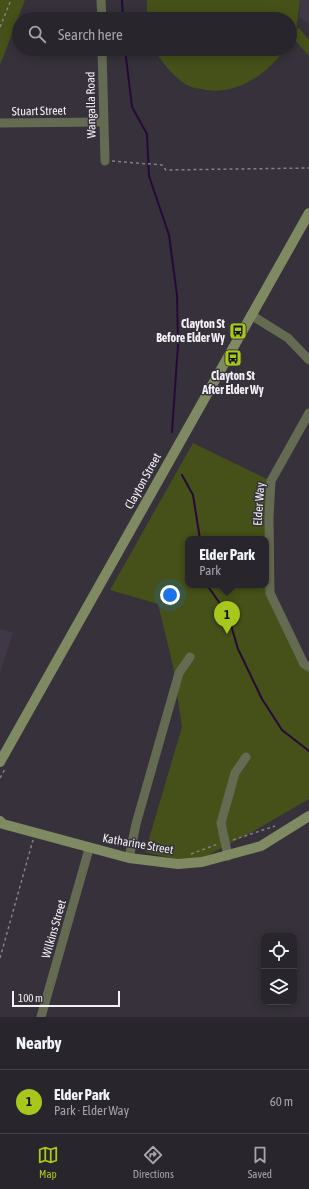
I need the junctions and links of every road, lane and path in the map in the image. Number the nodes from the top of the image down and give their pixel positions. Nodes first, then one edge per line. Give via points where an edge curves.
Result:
1 (11, 0) edge
2 (101, 0) edge
3 (102, 12) edge
4 (0, 27) edge
5 (102, 56) edge
6 (103, 122) junction
7 (0, 123) edge
8 (105, 161) joint
9 (309, 168) edge
10 (309, 213) edge
11 (251, 315) junction
12 (309, 360) edge
13 (309, 413) edge
14 (190, 657) dead end
15 (309, 667) edge
16 (246, 757) dead end
17 (0, 762) edge
18 (309, 816) edge
19 (1, 823) edge
20 (280, 825) dead end
21 (30, 838) dead end
22 (33, 840) junction
23 (36, 841) dead end
24 (230, 841) dead end
25 (89, 848) junction
26 (228, 856) junction
27 (129, 858) junction
28 (0, 958) edge
29 (41, 1017) edge

1 - 4 path
2 - 3 street
5 - 6 street, Wangalla Road
6 - 7 street, Stuart Street
6 - 8 street, Wangalla Road
8 - 9 path via 162,165 166,170
10 - 11 main road, Clayton Street
11 - 12 street via 288,338
11 - 17 main road, Clayton Street
13 - 15 street, Elder Way via 271,481 269,518 270,593 304,664
14 - 27 street via 179,673 136,824
16 - 26 street via 235,773 221,823
18 - 26 main road, Katharine Street via 261,846
19 - 25 main road, Katharine Street
20 - 24 path
21 - 22 path
22 - 23 path
22 - 28 path
25 - 27 main road, Katharine Street
25 - 29 street, Wilkins Street
26 - 27 main road, Katharine Street via 178,864

